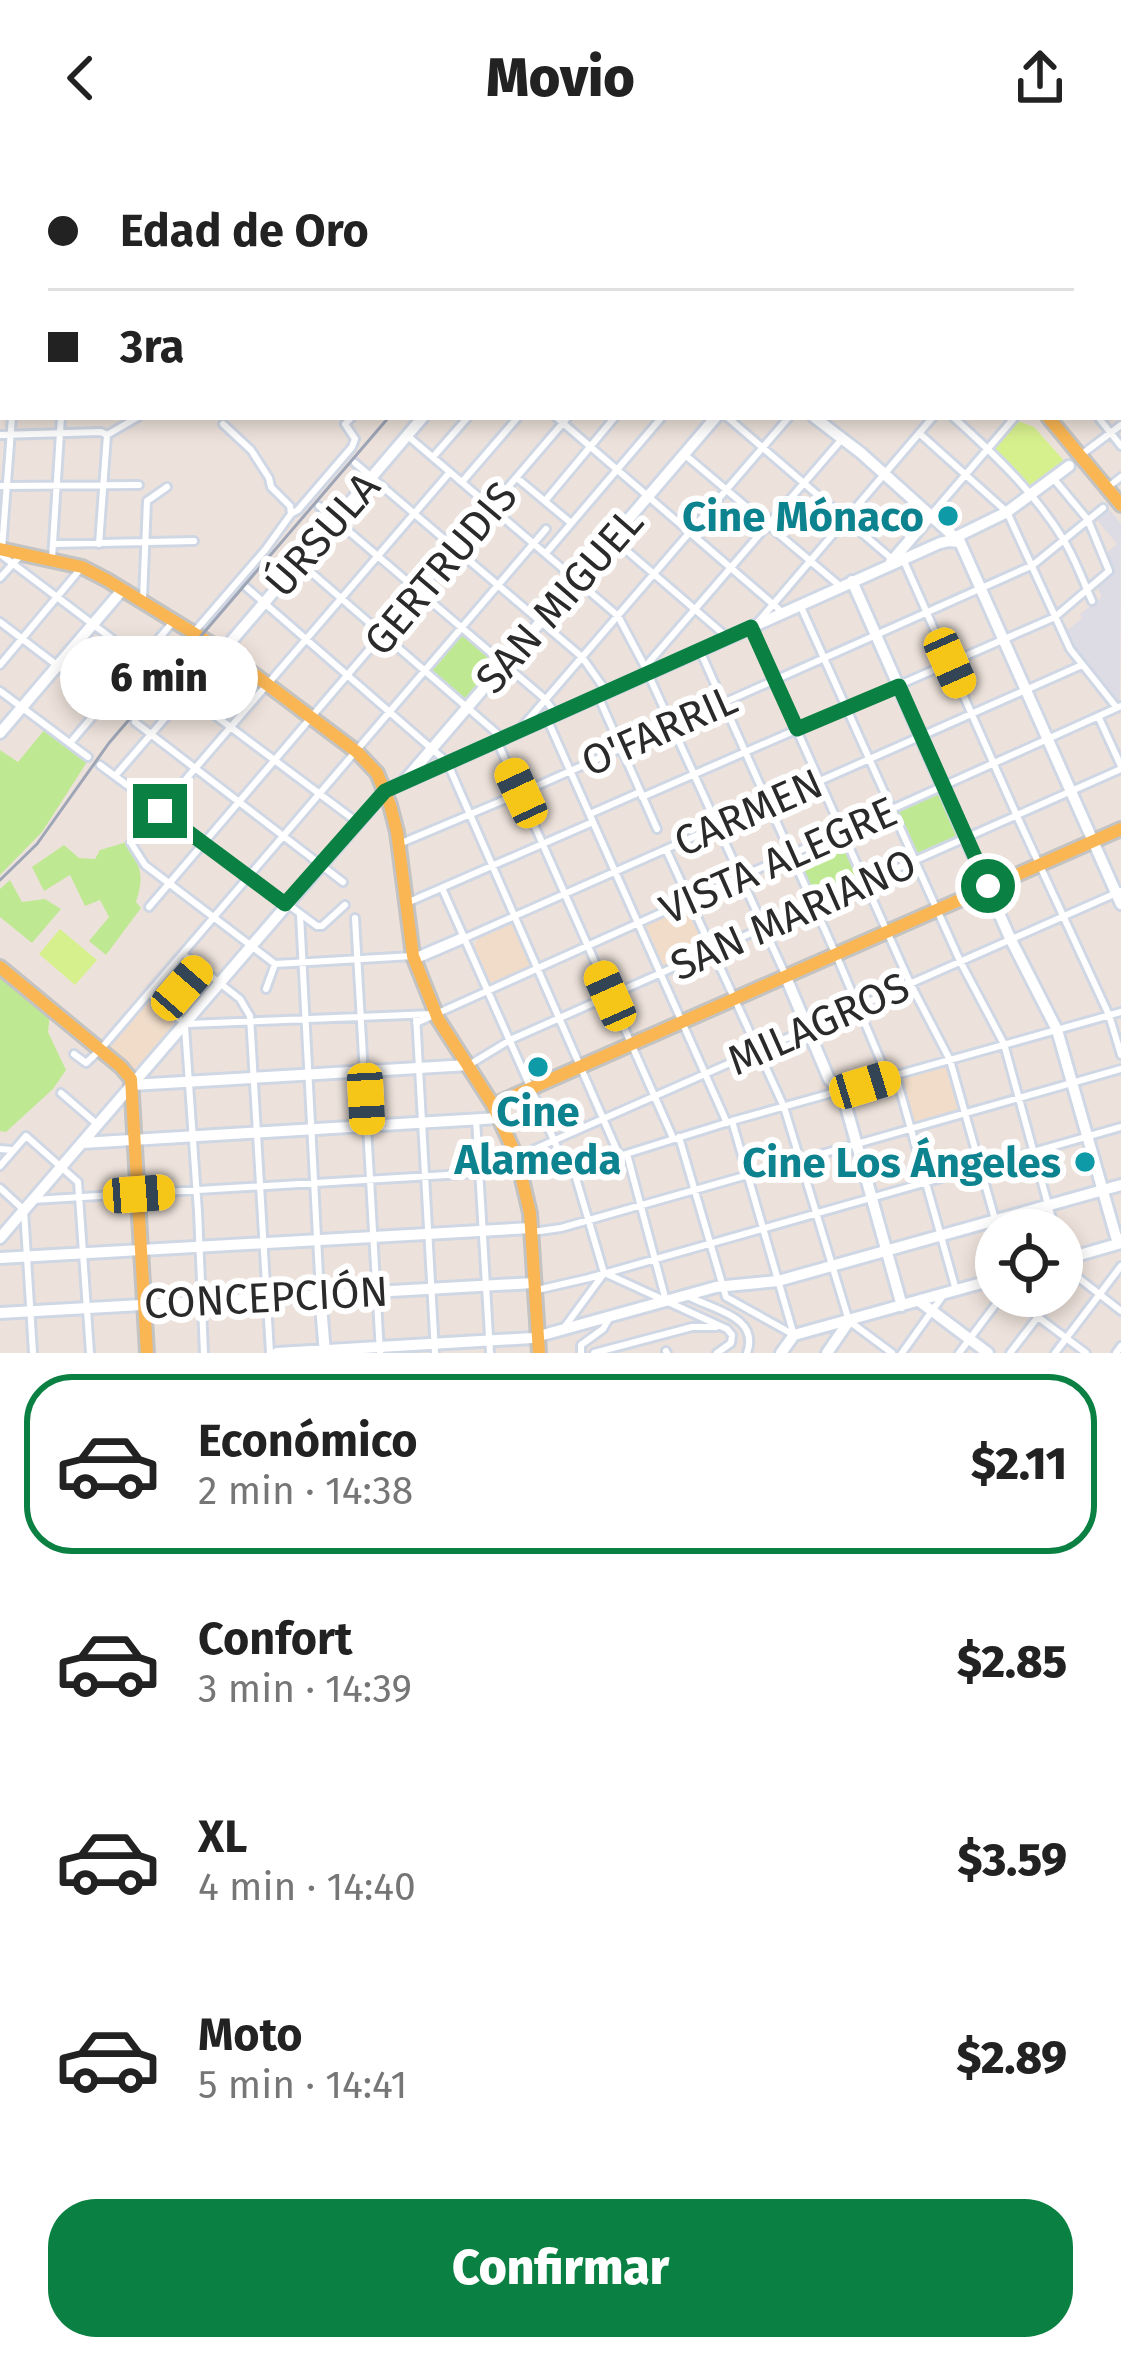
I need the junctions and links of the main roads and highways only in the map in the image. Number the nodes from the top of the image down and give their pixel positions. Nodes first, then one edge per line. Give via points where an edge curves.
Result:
1 (1056, 420) edge
2 (1056, 420) edge
3 (1119, 490) edge
4 (1, 551) edge
5 (390, 805) junction
6 (370, 806) road end
7 (1121, 829) edge
8 (0, 967) edge
9 (493, 1112) junction
10 (147, 1353) edge
11 (538, 1353) edge

1 - 3 main road
2 - 3 main road
4 - 5 main road via 53,552 194,632 357,752 377,772
5 - 6 main road
5 - 9 main road via 414,957 436,1014
7 - 9 main road via 531,1087
8 - 10 main road via 128,1074
9 - 11 main road via 517,1158 531,1230

